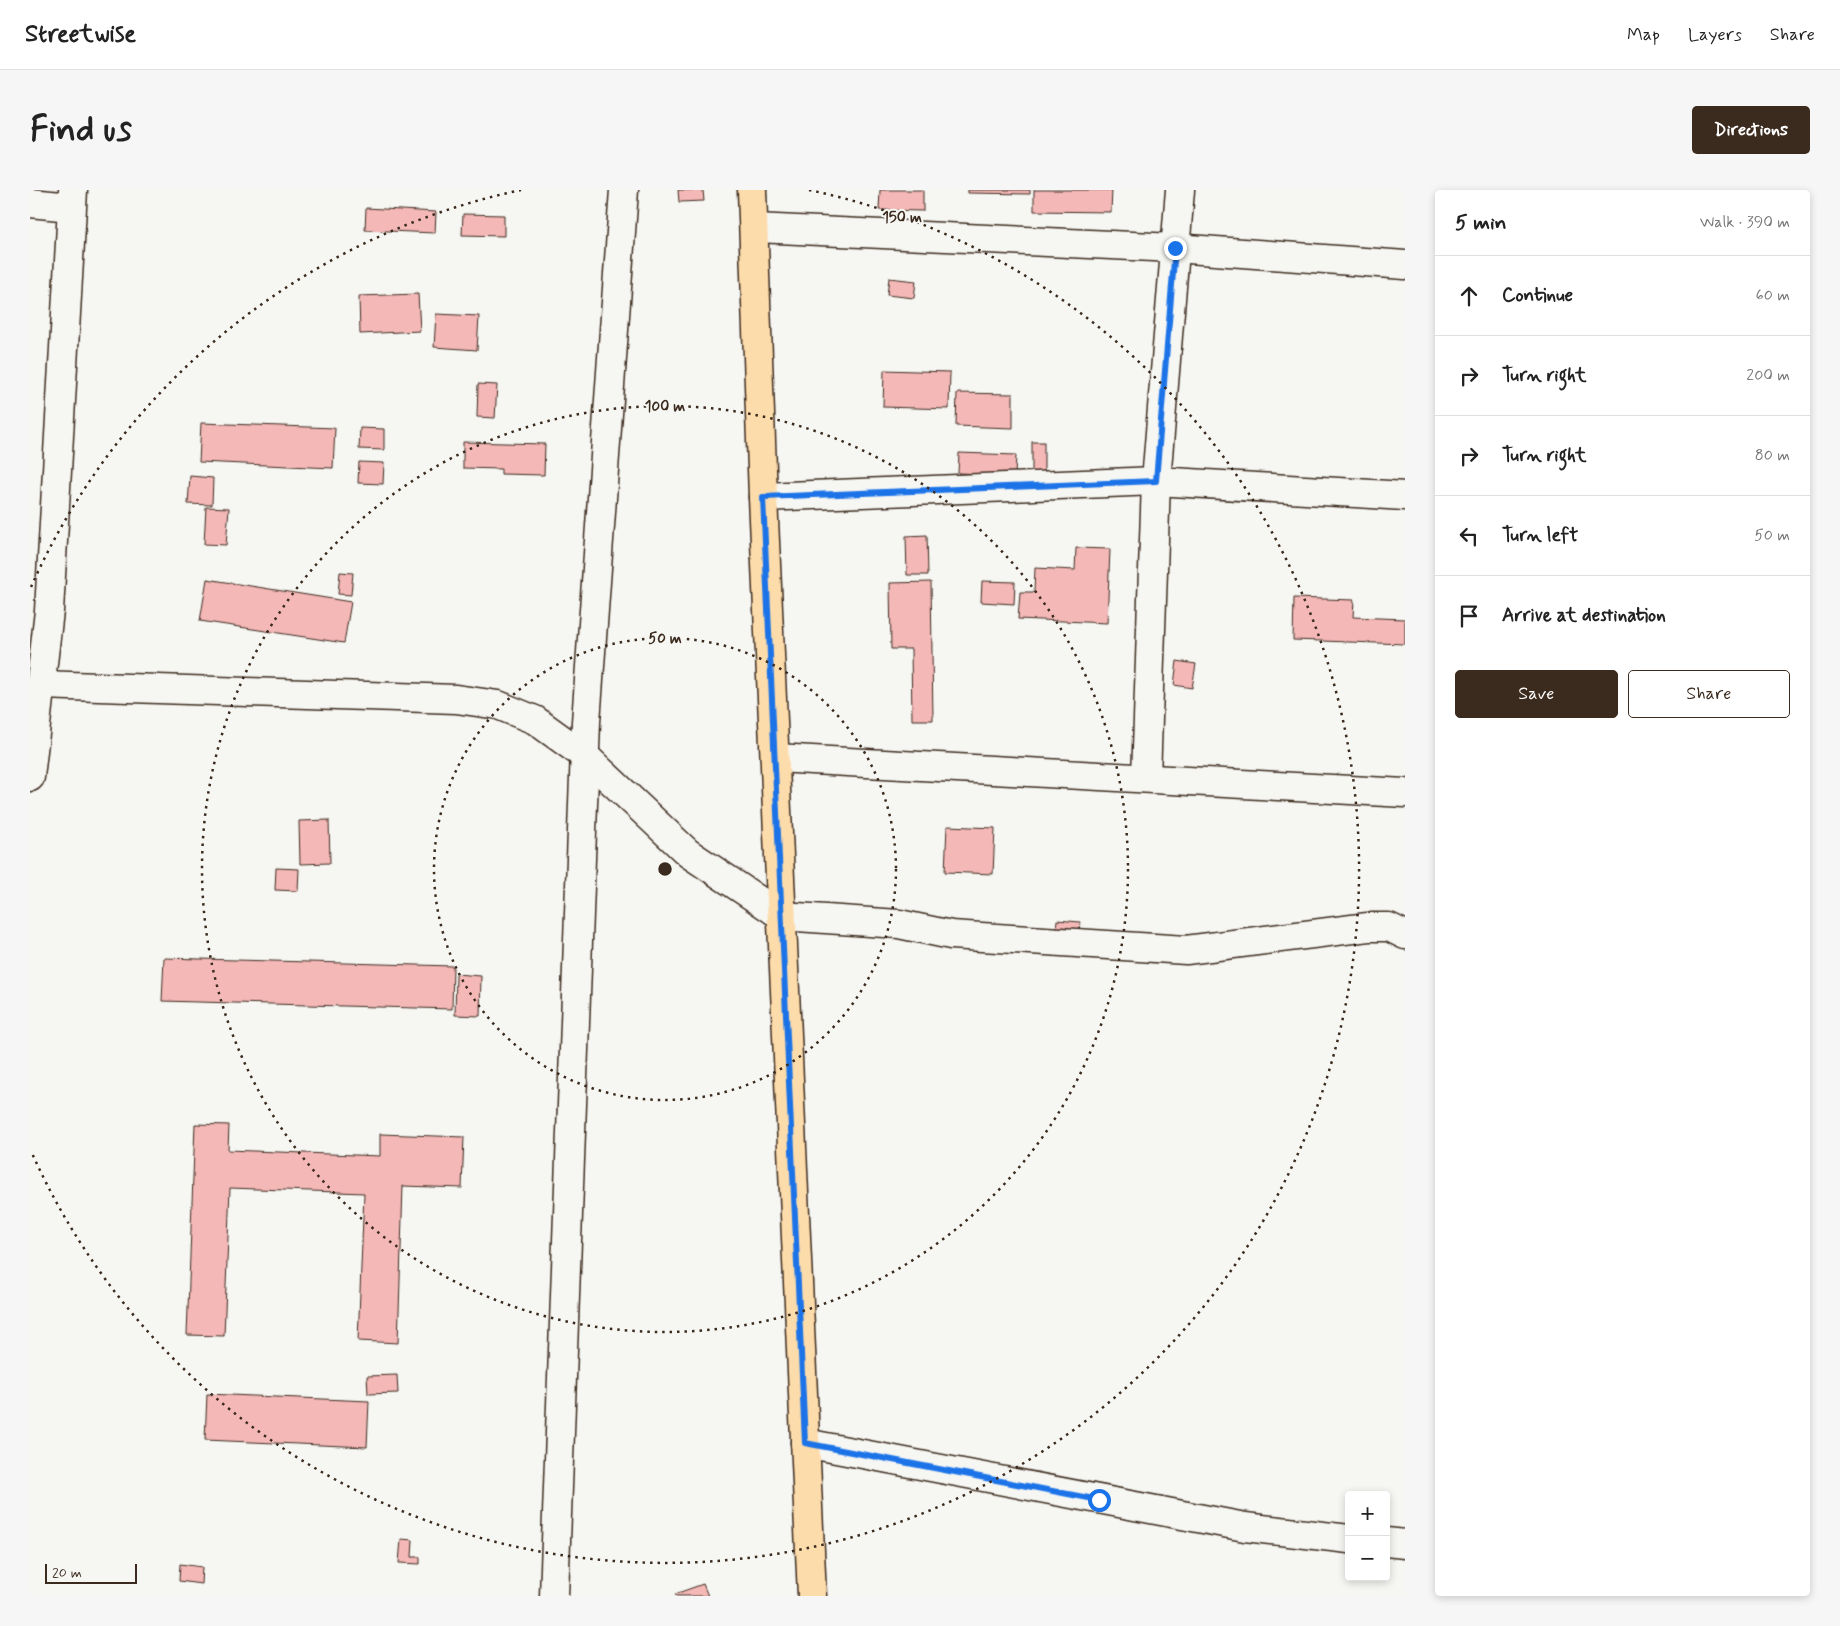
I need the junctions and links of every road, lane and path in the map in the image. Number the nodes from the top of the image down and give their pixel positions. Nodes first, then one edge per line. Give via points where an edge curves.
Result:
1 (624, 190) edge
2 (752, 190) edge
3 (1180, 190) edge
4 (72, 198) edge
5 (30, 203) edge
6 (754, 228) junction
7 (1175, 248) junction
8 (1405, 265) edge
9 (1156, 481) junction
10 (1405, 496) edge
11 (763, 497) junction
12 (39, 609) edge
13 (40, 685) junction
14 (585, 756) junction
15 (776, 758) junction
16 (30, 777) edge
17 (1146, 778) junction
18 (1405, 793) edge
19 (782, 916) junction
20 (1405, 935) edge
21 (805, 1443) junction
22 (1345, 1539) edge
23 (1390, 1542) edge
24 (1405, 1544) edge
25 (554, 1596) edge
26 (812, 1596) edge

1 - 14 street
2 - 6 main road
3 - 7 street
4 - 5 street
4 - 12 street
6 - 7 street
6 - 11 main road
7 - 8 street
7 - 9 street
9 - 10 street
9 - 11 street
9 - 17 street
11 - 15 main road
12 - 13 street
13 - 14 street via 456,699 498,706 535,720
13 - 16 street
14 - 19 street via 688,853
14 - 25 street
15 - 17 street
15 - 19 main road
17 - 18 street
19 - 20 street via 899,924 951,936 1186,950 1368,927 1389,927
19 - 21 main road
21 - 22 street via 1245,1527
21 - 26 main road
23 - 24 street

